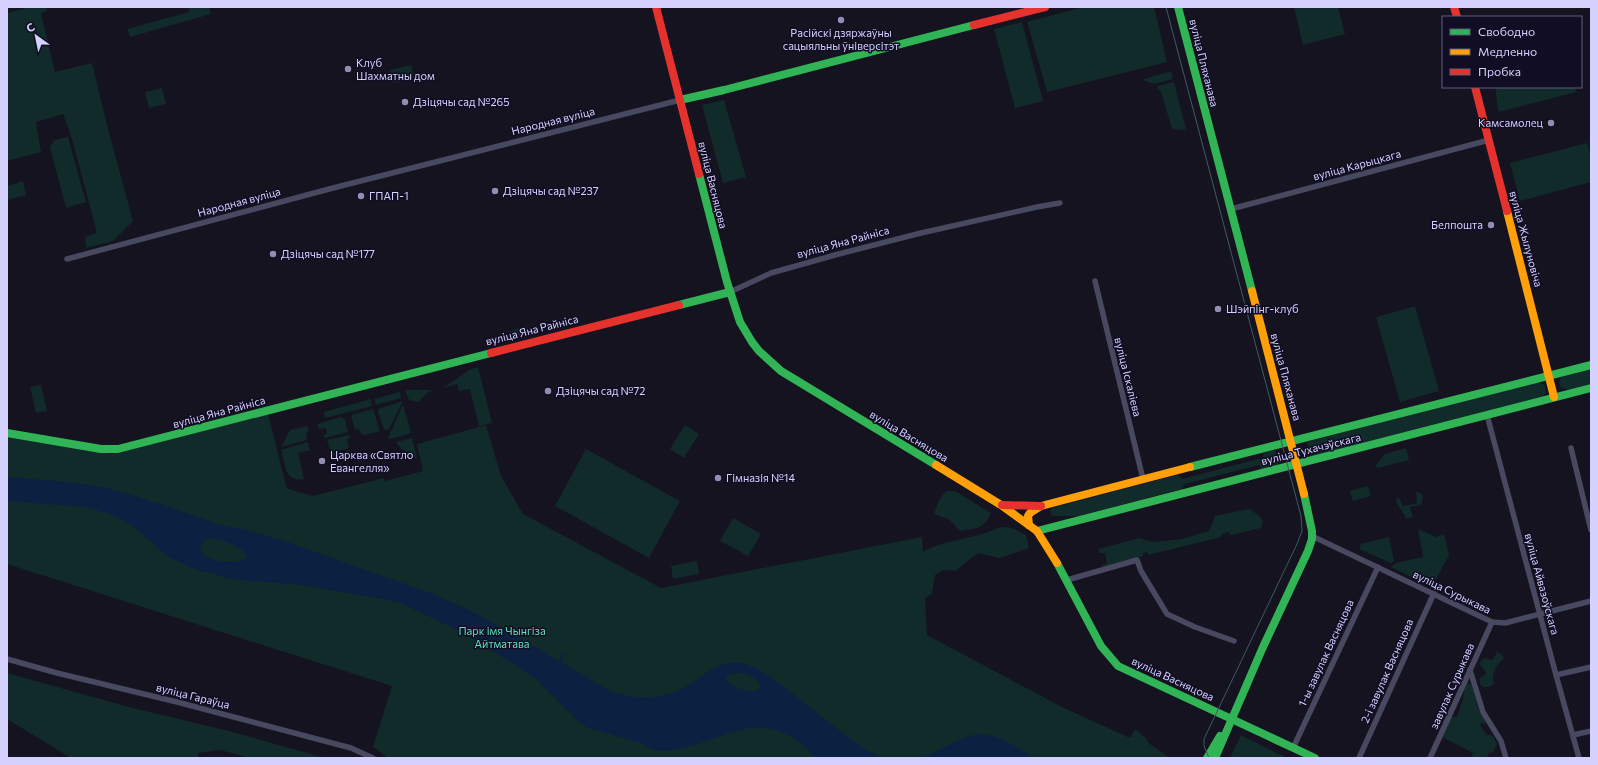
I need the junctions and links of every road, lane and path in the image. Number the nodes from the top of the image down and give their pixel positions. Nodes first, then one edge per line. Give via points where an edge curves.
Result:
1 (656, 7) edge
2 (1045, 7) edge
3 (1178, 7) edge
4 (1475, 88) edge
5 (680, 100) junction
6 (1489, 140) junction
7 (1060, 203) dead end
8 (1231, 210) junction
9 (67, 259) dead end
10 (1095, 281) dead end
11 (730, 292) junction
12 (1591, 365) edge
13 (1549, 376) junction
14 (1591, 388) edge
15 (1554, 398) junction
16 (1488, 415) junction
17 (7, 433) edge
18 (1291, 441) junction
19 (1571, 448) dead end
20 (1297, 464) junction
21 (1143, 479) junction
22 (1002, 505) junction
23 (1041, 506) junction
24 (1029, 525) junction
25 (1591, 530) edge
26 (1037, 531) junction
27 (1312, 536) junction
28 (1378, 567) junction
29 (1066, 580) junction
30 (1434, 593) junction
31 (1591, 601) edge
32 (1540, 614) junction
33 (1492, 622) junction
34 (1234, 641) dead end
35 (7, 659) edge
36 (1591, 667) edge
37 (1470, 670) junction
38 (1556, 675) junction
39 (1231, 718) junction
40 (1591, 730) edge
41 (1573, 735) junction
42 (1293, 748) junction
43 (373, 758) edge
44 (1207, 758) edge
45 (1214, 758) edge
46 (1315, 758) edge
47 (1359, 758) edge
48 (1430, 758) edge
49 (1506, 758) edge
50 (1579, 758) edge

1 - 5 street, вуліца Васняцова
2 - 5 street, Народная вуліца
3 - 8 street, вуліца Пляханава
4 - 6 street, вуліца Жылуновіча
5 - 9 street, Народная вуліца
5 - 11 street, вуліца Васняцова
6 - 8 street, вуліца Карыцкага
6 - 13 street, вуліца Жылуновіча
7 - 11 street, вуліца Яна Райніса via 922,233 828,257 771,273
8 - 18 street, вуліца Пляханава
10 - 21 street, вуліца Іскаліева
11 - 17 street, вуліца Яна Райніса via 118,449 100,449
11 - 22 street, вуліца Васняцова via 744,332 758,351 781,371
12 - 13 street, вуліца Тухачэўскага
13 - 15 street, вуліца Жылуновіча
13 - 18 street, вуліца Тухачэўскага
14 - 15 street, вуліца Тухачэўскага
15 - 16 street, вуліца Тухачэўскага
16 - 20 street, вуліца Тухачэўскага
16 - 32 street, вуліца Айвазоўскага
18 - 20 street, вуліца Пляханава
18 - 21 street, вуліца Тухачэўскага
19 - 25 street
20 - 26 street, вуліца Тухачэўскага
20 - 27 street, вуліца Пляханава
21 - 23 street, вуліца Тухачэўскага
22 - 23 street, вуліца Тухачэўскага
22 - 24 street, вуліца Васняцова
23 - 24 street via 1028,516
24 - 26 street, вуліца Васняцова
26 - 29 street, вуліца Васняцова
27 - 28 street, вуліца Сурыкава
27 - 39 street, вуліца Пляханава via 1308,551
28 - 30 street, вуліца Сурыкава
28 - 42 street, 1-ы завулак Васняцова
29 - 34 street via 1136,560 1167,614
29 - 39 street, вуліца Васняцова via 1101,646 1118,666
30 - 33 street, вуліца Сурыкава
30 - 47 street, 2-і завулак Васняцова
31 - 32 street, вуліца Сурыкава
32 - 33 street, вуліца Сурыкава via 1505,623
32 - 38 street, вуліца Айвазоўскага
33 - 37 street, завулак Сурыкава
35 - 43 street, вуліца Гараўца via 351,748
36 - 38 street
37 - 48 street, завулак Сурыкава
37 - 49 street via 1483,712 1501,741
38 - 41 street, вуліца Айвазоўскага
39 - 42 street, вуліца Васняцова
39 - 44 street, вуліца Пляханава
39 - 45 street, вуліца Пляханава
40 - 41 street
41 - 50 street, вуліца Айвазоўскага
42 - 46 street, вуліца Васняцова

